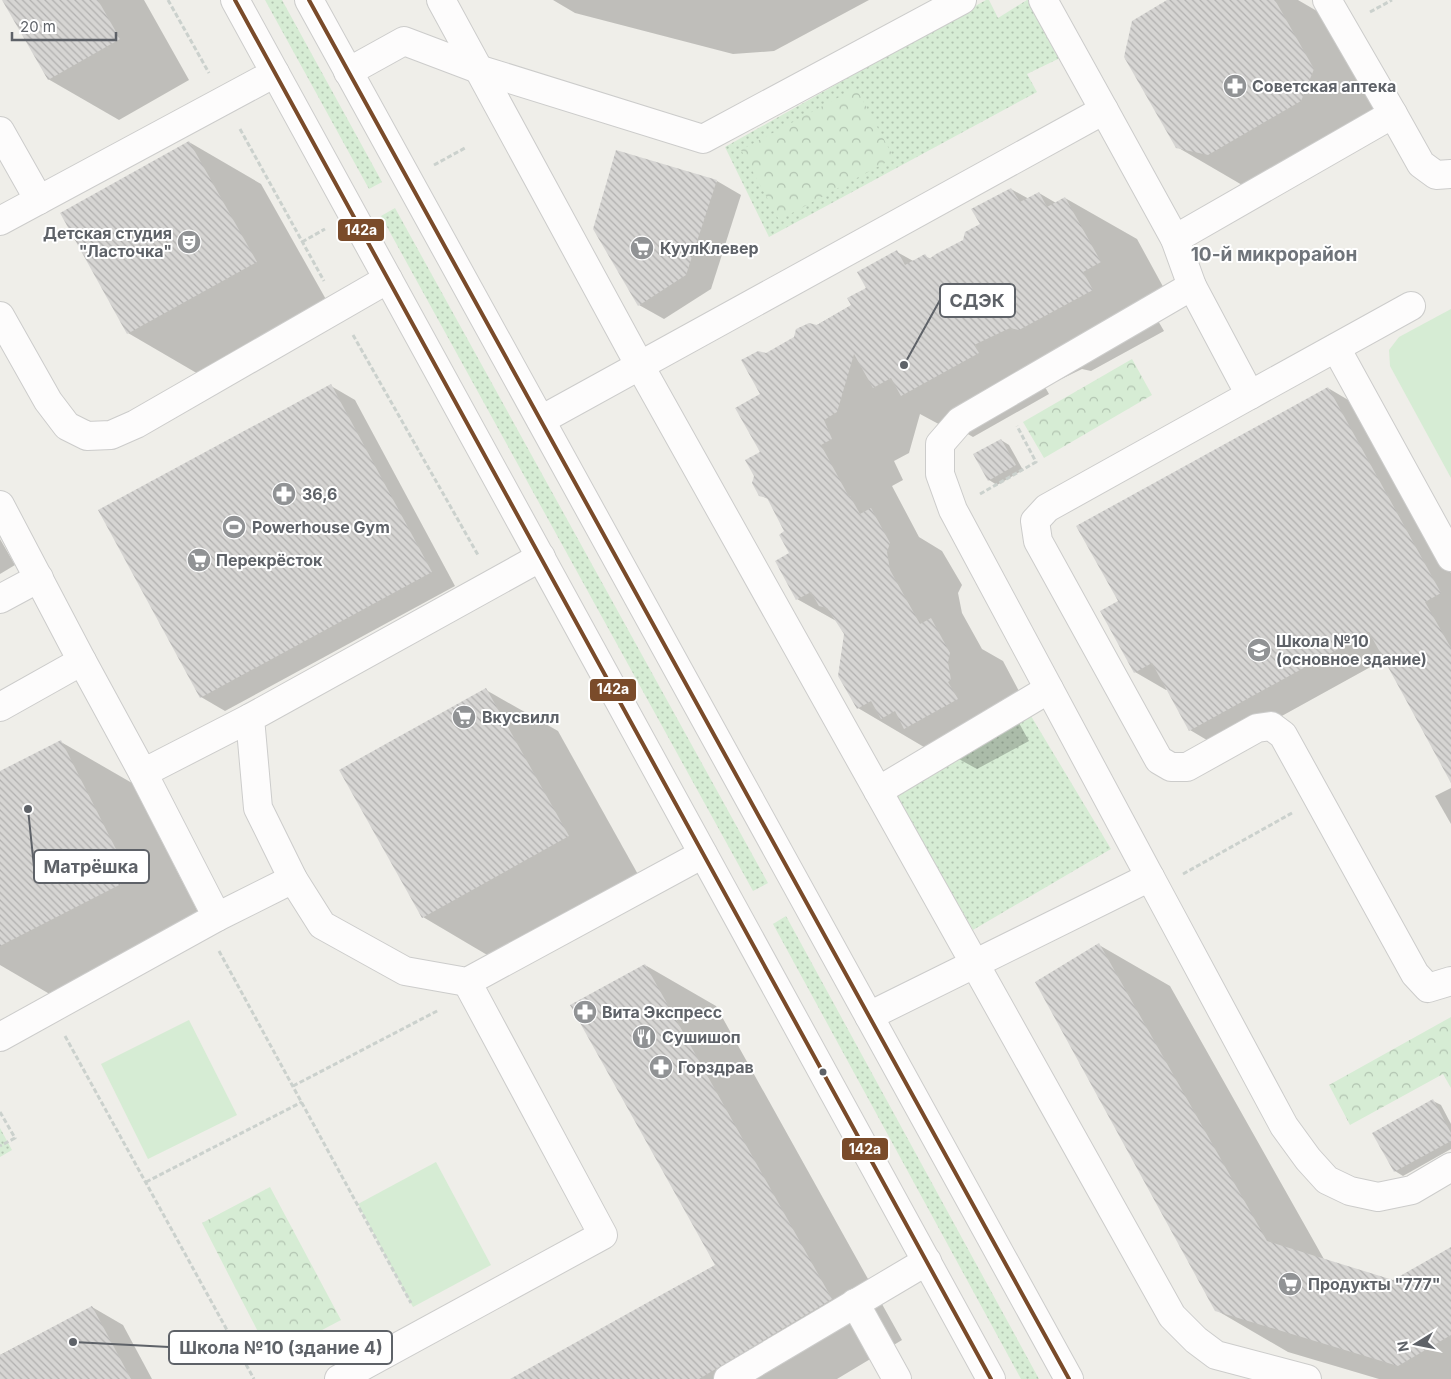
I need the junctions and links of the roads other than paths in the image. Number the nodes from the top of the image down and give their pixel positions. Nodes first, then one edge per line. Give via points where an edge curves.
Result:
1 (235, 0) edge
2 (309, 0) edge
3 (441, 0) edge
4 (962, 0) edge
5 (1327, 0) edge
6 (1048, 2) edge
7 (478, 69) junction
8 (348, 72) junction
9 (275, 73) junction
10 (1104, 110) junction
11 (1393, 114) junction
12 (0, 131) edge
13 (1451, 174) edge
14 (39, 200) junction
15 (0, 221) edge
16 (1175, 239) junction
17 (388, 279) junction
18 (1192, 286) junction
19 (1411, 306) dead end
20 (0, 316) edge
21 (1336, 348) junction
22 (640, 366) junction
23 (1250, 395) junction
24 (541, 420) junction
25 (0, 505) edge
26 (541, 557) junction
27 (1451, 557) edge
28 (39, 578) junction
29 (0, 599) edge
30 (82, 661) junction
31 (1049, 689) junction
32 (0, 707) edge
33 (250, 718) junction
34 (143, 773) junction
35 (878, 791) junction
36 (704, 854) junction
37 (1150, 877) junction
38 (293, 879) junction
39 (210, 920) junction
40 (975, 965) junction
41 (1451, 981) edge
42 (470, 987) junction
43 (869, 1016) junction
44 (0, 1037) edge
45 (1451, 1167) edge
46 (927, 1261) junction
47 (855, 1303) junction
48 (339, 1379) edge
49 (728, 1379) edge
50 (897, 1379) edge
51 (991, 1379) edge
52 (1069, 1379) edge
53 (1306, 1379) edge

1 - 9 street
2 - 8 street
3 - 7 street
4 - 7 street via 703,139
5 - 11 street
6 - 10 street
7 - 8 street via 404,41
7 - 22 street
8 - 24 street
9 - 14 street
9 - 17 street
10 - 16 street
10 - 22 street
11 - 13 street via 1421,164 1436,175
11 - 16 street
12 - 14 street
14 - 15 street
16 - 18 street
17 - 20 street via 136,424 111,435 87,436 68,426 48,402
17 - 26 street
18 - 23 street
18 - 31 street via 960,421 940,444 940,474 953,510
19 - 21 street
21 - 23 street
21 - 27 street
22 - 24 street
22 - 35 street
23 - 41 street via 1047,508 1036,521 1038,541 1159,760 1171,767 1187,767 1258,728 1270,726 1283,735 1415,974 1428,988
24 - 43 street
25 - 28 street
26 - 33 street
26 - 36 street
28 - 29 street
28 - 30 street
30 - 32 street
30 - 34 street
31 - 35 street
31 - 37 street
33 - 34 street
33 - 38 street via 258,808
34 - 39 street
35 - 40 street
36 - 42 street
36 - 46 street
37 - 40 street
37 - 45 street via 1284,1126 1327,1180 1350,1192 1378,1197 1412,1190
38 - 39 street
38 - 42 street via 322,925 405,971
39 - 44 street
40 - 43 street
40 - 53 street via 1172,1316 1216,1355
42 - 48 street via 603,1234
43 - 52 street
46 - 47 street
46 - 51 street
47 - 49 street
47 - 50 street

